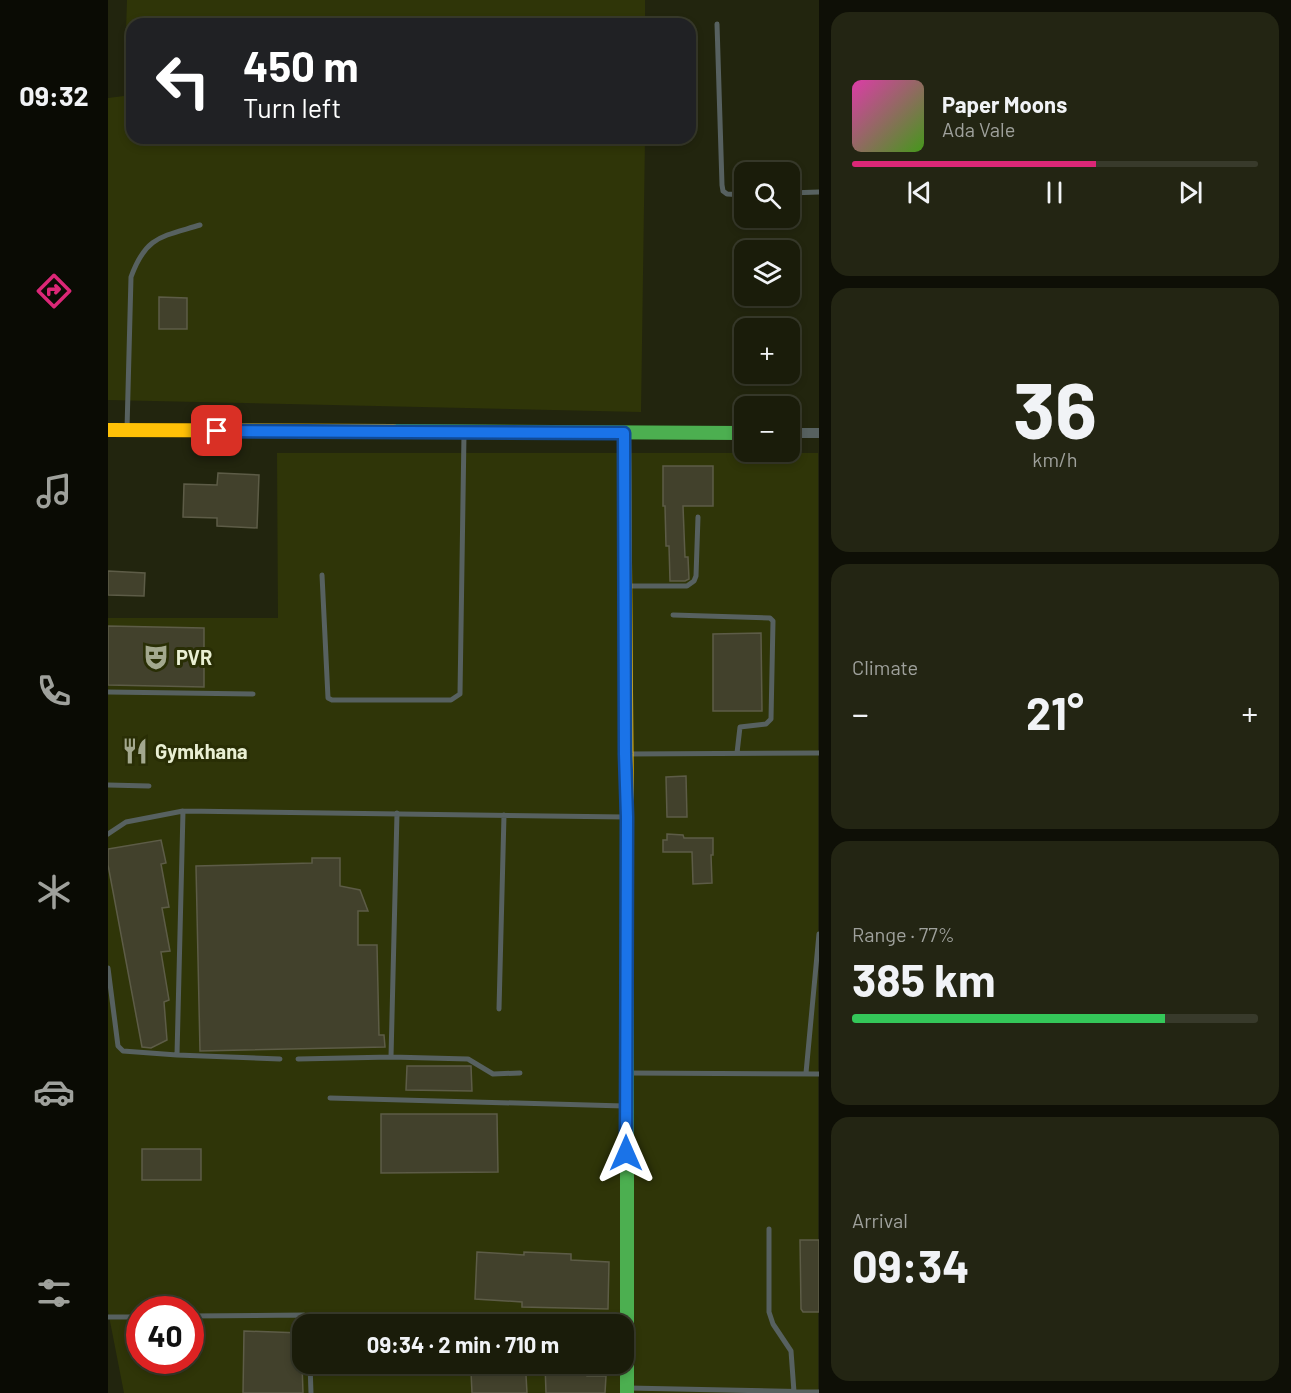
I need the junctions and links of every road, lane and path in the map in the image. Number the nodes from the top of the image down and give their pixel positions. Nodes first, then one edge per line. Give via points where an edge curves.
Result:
1 (717, 24) dead end
2 (819, 192) edge
3 (800, 193) edge
4 (734, 195) edge
5 (200, 225) dead end
6 (108, 430) edge
7 (127, 430) junction
8 (464, 432) junction
9 (624, 433) junction
10 (734, 433) edge
11 (800, 434) edge
12 (819, 434) edge
13 (698, 517) dead end
14 (322, 575) dead end
15 (625, 586) junction
16 (673, 615) dead end
17 (108, 692) edge
18 (253, 694) dead end
19 (737, 753) junction
20 (819, 753) edge
21 (625, 754) junction
22 (108, 785) edge
23 (149, 786) dead end
24 (183, 811) junction
25 (396, 813) junction
26 (504, 815) junction
27 (627, 817) junction
28 (108, 834) edge
29 (819, 934) edge
30 (108, 969) edge
31 (499, 1009) dead end
32 (177, 1055) junction
33 (391, 1057) junction
34 (280, 1059) dead end
35 (298, 1059) dead end
36 (626, 1073) junction
37 (520, 1074) dead end
38 (806, 1074) junction
39 (819, 1074) edge
40 (330, 1098) dead end
41 (626, 1106) junction
42 (769, 1229) dead end
43 (292, 1315) edge
44 (204, 1316) edge
45 (108, 1317) edge
46 (126, 1317) edge
47 (310, 1374) edge
48 (627, 1391) edge
49 (794, 1392) edge
50 (819, 1392) edge
51 (311, 1393) edge

1 - 4 lane via 722,185 727,195
2 - 3 lane
5 - 7 lane via 152,242 139,256 131,277
6 - 7 street
7 - 8 street
8 - 9 street
8 - 14 lane via 460,694 451,700 328,698
9 - 10 street
9 - 15 street
11 - 12 street
13 - 15 lane via 696,576 691,584
15 - 21 street
16 - 19 lane via 773,621 771,719 766,724 740,727
17 - 18 lane
19 - 20 lane
19 - 21 lane
21 - 27 street
22 - 23 lane
24 - 25 lane
24 - 28 lane via 126,822
24 - 32 lane
25 - 26 lane
25 - 33 lane
26 - 27 lane
26 - 31 lane
27 - 36 street
29 - 38 lane
30 - 32 lane via 118,1046 123,1051
32 - 34 lane
33 - 35 lane
33 - 37 lane via 468,1059 493,1074
36 - 38 lane
36 - 41 street
38 - 39 lane
40 - 41 lane
41 - 48 street
42 - 49 lane via 769,1312 790,1348
43 - 44 lane
45 - 46 lane
47 - 51 lane
48 - 49 lane
49 - 50 lane

